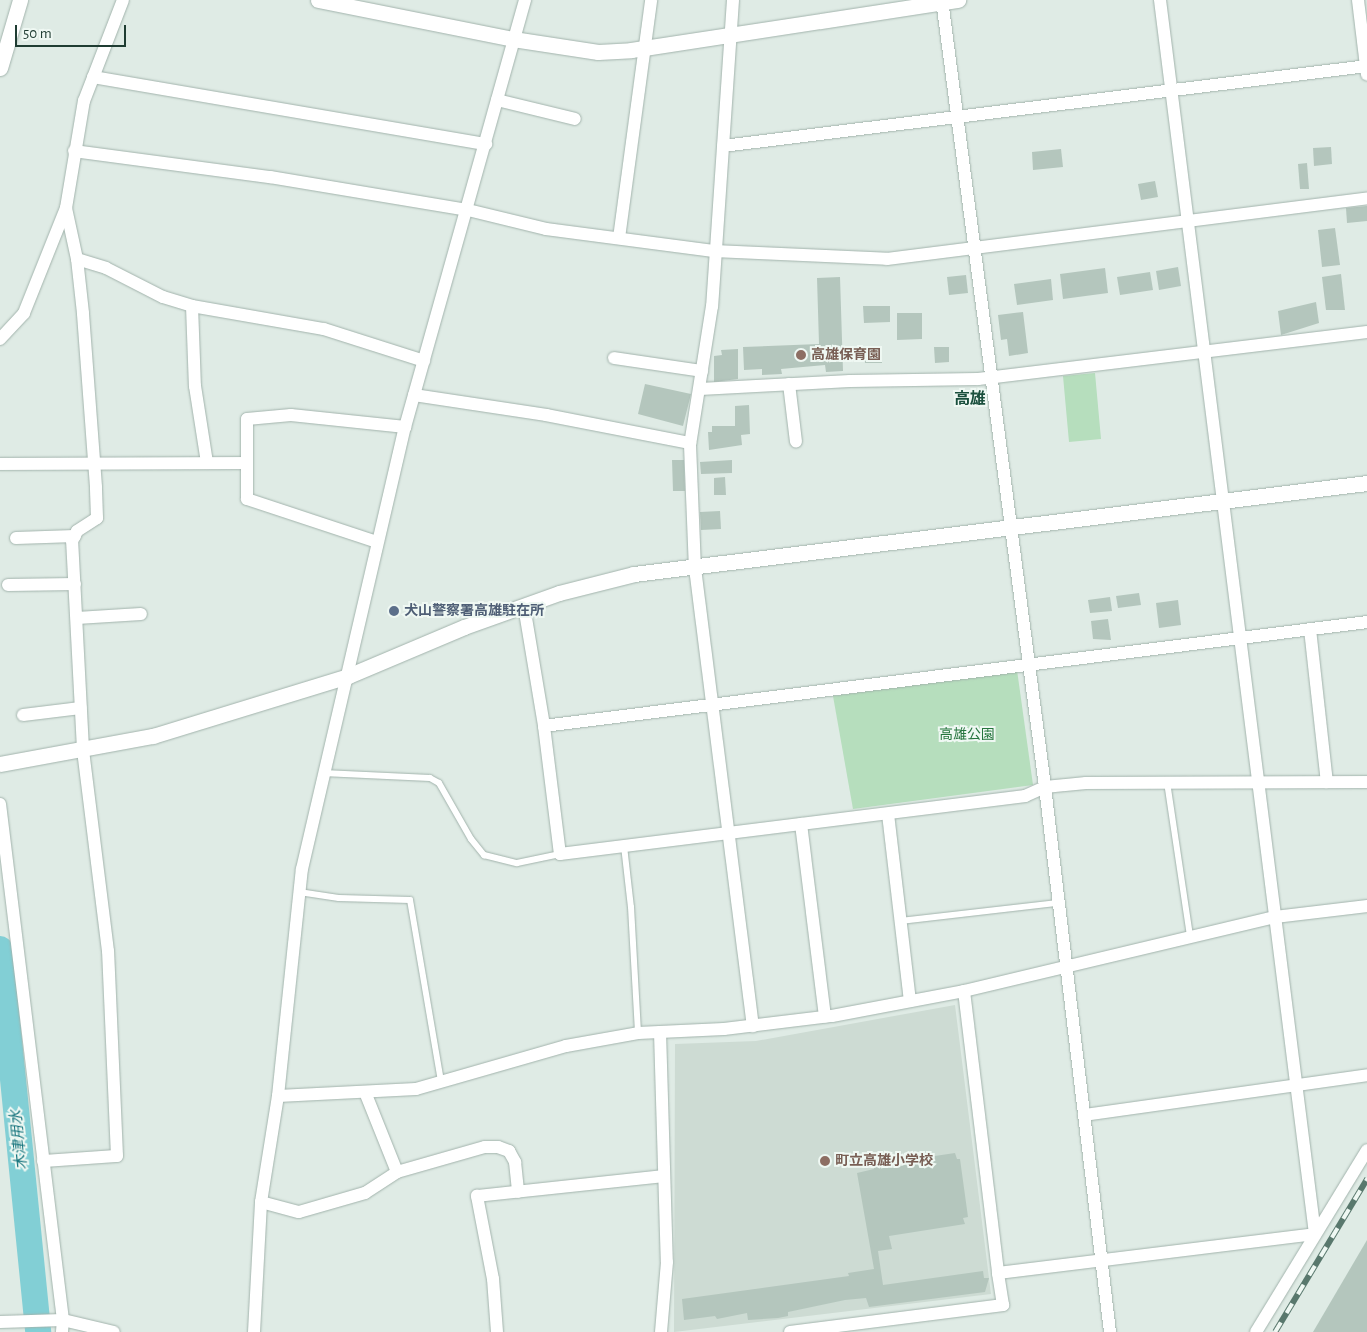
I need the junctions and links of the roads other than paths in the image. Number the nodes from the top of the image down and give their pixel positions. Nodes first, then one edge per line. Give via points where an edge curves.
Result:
1 (20, 0) edge
2 (123, 0) edge
3 (318, 0) edge
4 (525, 0) edge
5 (651, 0) edge
6 (733, 0) edge
7 (958, 0) edge
8 (1160, 0) edge
9 (1358, 0) edge
10 (942, 1) edge
11 (730, 35) junction
12 (513, 40) junction
13 (645, 48) junction
14 (0, 68) edge
15 (1367, 69) edge
16 (93, 77) junction
17 (1172, 91) junction
18 (497, 100) junction
19 (958, 117) junction
20 (575, 118) dead end
21 (486, 144) junction
22 (723, 146) junction
23 (74, 152) junction
24 (1367, 198) edge
25 (66, 208) junction
26 (468, 210) junction
27 (1186, 221) junction
28 (619, 238) junction
29 (974, 247) junction
30 (714, 251) junction
31 (77, 259) junction
32 (192, 306) junction
33 (1367, 332) edge
34 (0, 339) edge
35 (1203, 352) junction
36 (614, 358) dead end
37 (424, 361) junction
38 (702, 371) junction
39 (991, 378) junction
40 (790, 384) junction
41 (700, 389) junction
42 (414, 395) junction
43 (405, 428) junction
44 (796, 442) dead end
45 (690, 443) junction
46 (94, 462) junction
47 (206, 463) junction
48 (245, 463) junction
49 (0, 464) edge
50 (1367, 483) edge
51 (1221, 503) junction
52 (1010, 528) junction
53 (75, 536) junction
54 (16, 538) dead end
55 (377, 542) junction
56 (695, 568) junction
57 (75, 584) junction
58 (8, 585) dead end
59 (524, 606) junction
60 (141, 614) dead end
61 (77, 618) junction
62 (1367, 622) edge
63 (1310, 629) junction
64 (1239, 637) junction
65 (1028, 664) junction
66 (348, 676) junction
67 (710, 704) junction
68 (81, 708) junction
69 (23, 715) dead end
70 (544, 726) junction
71 (83, 749) junction
72 (0, 764) edge
73 (323, 773) junction
74 (1167, 782) junction
75 (1327, 782) junction
76 (1367, 782) edge
77 (1258, 784) junction
78 (1044, 787) junction
79 (0, 804) edge
80 (888, 814) junction
81 (802, 824) junction
82 (727, 834) junction
83 (624, 846) junction
84 (560, 854) junction
85 (299, 892) junction
86 (1057, 903) junction
87 (1367, 906) edge
88 (1275, 917) junction
89 (901, 920) junction
90 (1190, 936) junction
91 (1064, 966) junction
92 (964, 991) junction
93 (910, 1002) junction
94 (825, 1017) junction
95 (753, 1026) junction
96 (660, 1032) junction
97 (638, 1033) junction
98 (1367, 1075) edge
99 (441, 1082) junction
100 (1295, 1085) junction
101 (365, 1092) junction
102 (278, 1096) junction
103 (1084, 1115) junction
104 (1367, 1150) edge
105 (43, 1161) junction
106 (397, 1172) junction
107 (663, 1176) junction
108 (518, 1192) junction
109 (262, 1202) junction
110 (1315, 1234) junction
111 (1102, 1258) junction
112 (998, 1273) junction
113 (0, 1322) edge
114 (59, 1324) edge
115 (891, 1326) edge
116 (114, 1332) edge
117 (254, 1332) edge
118 (497, 1332) edge
119 (661, 1332) edge
120 (790, 1332) edge
121 (1110, 1332) edge
122 (1256, 1332) edge

1 - 14 street
2 - 16 street
3 - 12 street
4 - 12 street
5 - 13 street
6 - 11 street
7 - 10 street
8 - 17 street
9 - 15 street
10 - 11 street
10 - 19 street
11 - 13 street
11 - 22 street
12 - 13 street via 598,52
12 - 18 street
13 - 28 street
15 - 17 street
16 - 21 street
16 - 23 street via 84,101
17 - 19 street
17 - 27 street
18 - 20 street
18 - 21 street
19 - 22 street
19 - 29 street
21 - 26 street
22 - 30 street
23 - 25 street
23 - 26 street via 270,177
24 - 27 street
25 - 31 street
25 - 34 street via 24,313
26 - 28 street via 546,229
26 - 37 street
27 - 29 street
27 - 35 street
28 - 30 street
29 - 30 street via 887,258
29 - 39 street
30 - 38 street via 712,306
31 - 32 street via 106,268 163,297
31 - 46 street
32 - 37 street via 324,329
32 - 47 street via 195,386
33 - 35 street
35 - 39 street
35 - 51 street
36 - 38 street
37 - 42 street
38 - 41 street
39 - 40 street
39 - 52 street
40 - 41 street
40 - 44 street
41 - 45 street
42 - 43 street
42 - 45 street via 546,415
43 - 48 street via 291,415 247,419
43 - 55 street
45 - 56 street
46 - 47 street
46 - 49 street
46 - 53 street via 97,518
47 - 48 street
48 - 55 street via 247,499
50 - 51 street
51 - 52 street
51 - 64 street
52 - 56 street
52 - 65 street
53 - 54 street
53 - 57 street
55 - 66 street
56 - 59 street via 634,574
56 - 67 street
57 - 58 street
57 - 61 street
59 - 66 street
59 - 70 street
60 - 61 street
61 - 68 street
62 - 63 street
63 - 64 street
63 - 75 street
64 - 65 street
64 - 77 street
65 - 67 street
65 - 78 street
66 - 71 street via 153,736
66 - 73 street
67 - 70 street
67 - 82 street
68 - 69 street
68 - 71 street
70 - 84 street
71 - 72 street
71 - 105 street via 108,951 117,1156
73 - 84 lane via 430,778 440,783 471,840 484,854 517,864
73 - 85 street
74 - 77 street via 1213,780
74 - 78 street
74 - 90 lane
75 - 76 street
75 - 77 street
77 - 88 street
78 - 80 street via 1025,796
78 - 86 street
79 - 105 street
80 - 81 street
80 - 89 street
81 - 82 street
81 - 94 street
82 - 83 street
82 - 95 street
83 - 84 street
83 - 97 lane via 631,906
85 - 99 lane via 339,898 410,900
85 - 102 street
86 - 89 lane
86 - 91 street
87 - 88 street
88 - 90 street
88 - 100 street
89 - 93 street
90 - 91 street
91 - 92 street
91 - 103 street
92 - 93 street
92 - 112 street
93 - 94 street
94 - 95 street
95 - 96 street
96 - 97 street
96 - 107 street
97 - 99 street via 566,1046
98 - 100 street
99 - 101 street via 416,1089
100 - 103 street
100 - 110 street
101 - 102 street
101 - 106 street
102 - 109 street
103 - 111 street
104 - 110 street
105 - 114 street
106 - 108 street via 498,1146 508,1151 515,1162
106 - 109 street via 365,1193 299,1212
107 - 108 street
107 - 119 street via 667,1262
108 - 118 street via 477,1196 493,1279
109 - 117 street
110 - 111 street
110 - 122 street
111 - 112 street
111 - 121 street
112 - 115 street via 1002,1305
113 - 114 street
114 - 116 street
115 - 120 street

